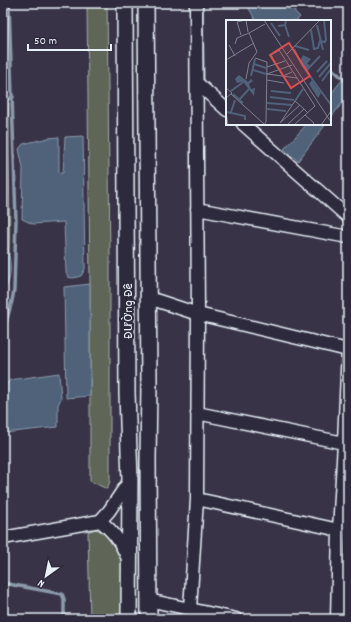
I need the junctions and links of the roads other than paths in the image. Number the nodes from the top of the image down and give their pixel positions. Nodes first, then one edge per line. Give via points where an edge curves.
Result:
1 (125, 3) edge
2 (146, 3) edge
3 (196, 3) edge
4 (197, 83) junction
5 (226, 109) edge
6 (244, 125) edge
7 (197, 209) junction
8 (348, 217) edge
9 (348, 237) edge
10 (149, 298) junction
11 (198, 314) junction
12 (348, 347) edge
13 (348, 350) edge
14 (127, 393) junction
15 (197, 413) junction
16 (346, 444) edge
17 (130, 480) junction
18 (197, 499) junction
19 (100, 521) junction
20 (339, 530) junction
21 (3, 538) edge
22 (129, 560) junction
23 (148, 600) junction
24 (190, 609) junction
25 (129, 619) edge
26 (149, 619) edge
27 (236, 619) edge
28 (338, 619) edge

1 - 14 street, Đường Đê
2 - 10 street, Đường Đê
3 - 4 street
4 - 5 street
4 - 7 street
6 - 8 street
7 - 9 street
7 - 11 street
10 - 11 street
10 - 14 street
10 - 23 street, Đường Đê
11 - 13 street
11 - 15 street
12 - 13 street
13 - 16 street
14 - 17 street, Đường Đê
15 - 16 street
15 - 18 street
16 - 20 street
17 - 19 street
17 - 22 street, Đường Đê
18 - 20 street
18 - 24 street
19 - 21 street
19 - 22 street via 112,530
20 - 28 street
22 - 25 street, Đường Đê
23 - 24 street
23 - 26 street, Đường Đê
24 - 27 street

